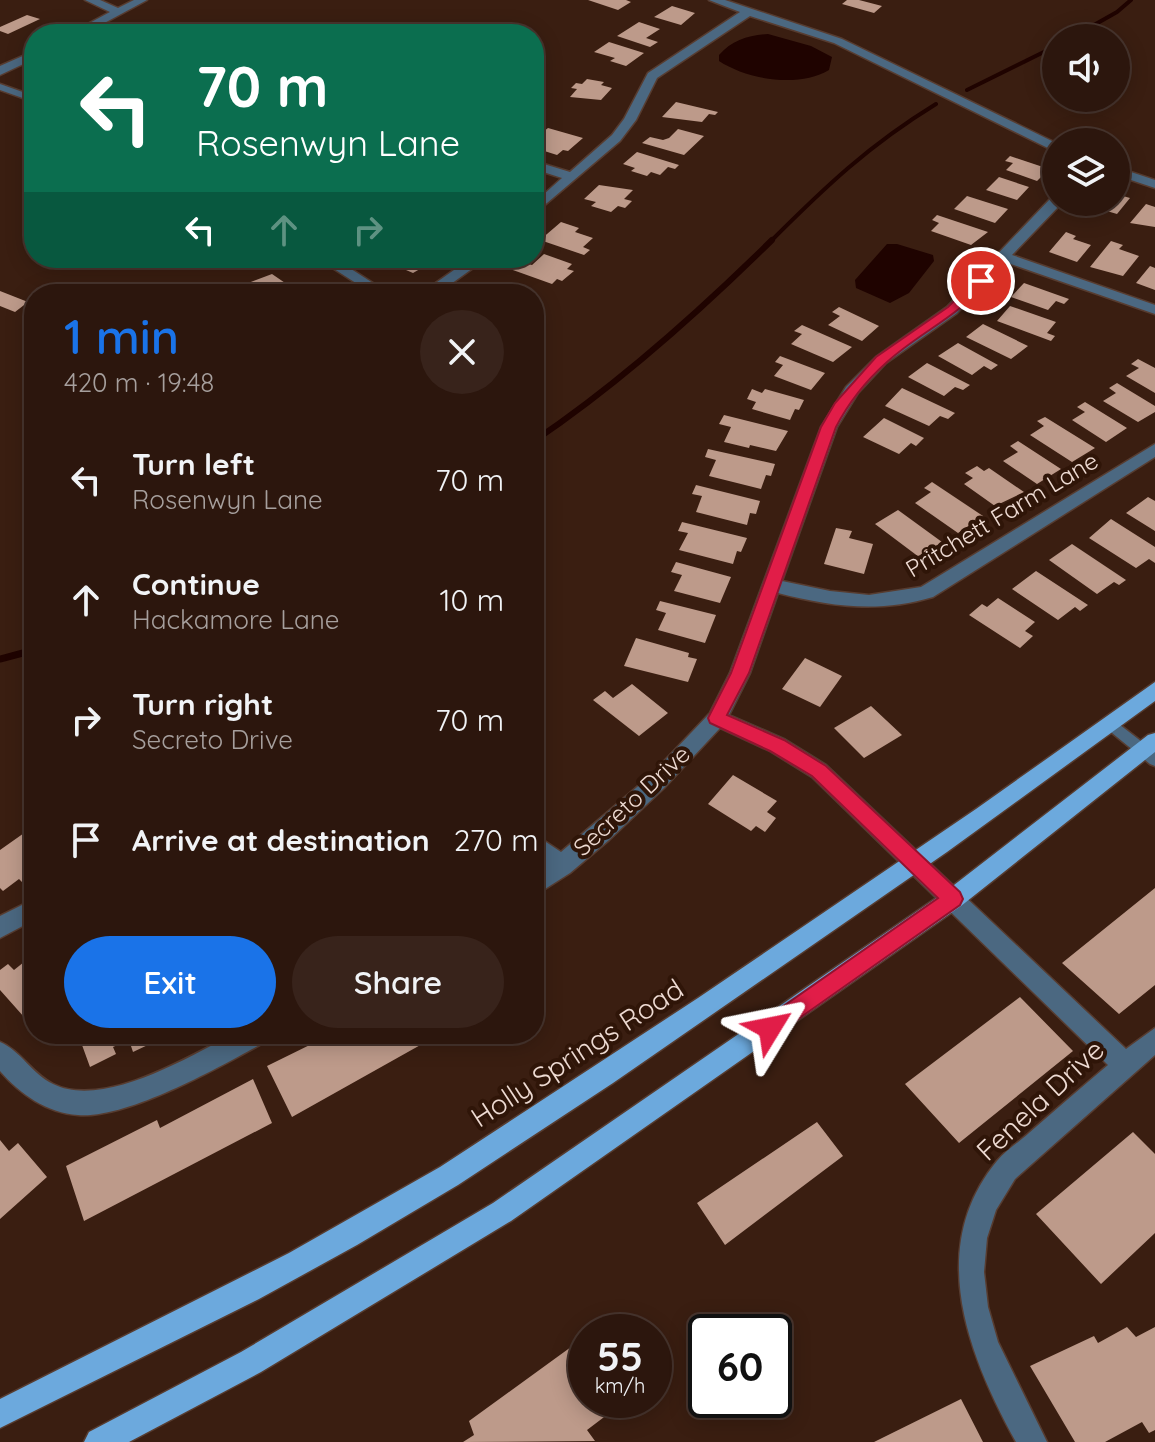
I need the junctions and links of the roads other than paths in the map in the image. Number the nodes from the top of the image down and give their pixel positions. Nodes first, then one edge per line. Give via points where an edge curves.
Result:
1 (90, 0) edge
2 (142, 0) edge
3 (714, 0) edge
4 (750, 11) junction
5 (119, 12) junction
6 (95, 24) edge
7 (24, 59) edge
8 (0, 71) edge
9 (0, 87) edge
10 (24, 95) edge
11 (1042, 141) edge
12 (544, 168) edge
13 (1130, 176) edge
14 (572, 177) junction
15 (1155, 184) edge
16 (544, 201) edge
17 (1042, 216) edge
18 (1004, 257) junction
19 (340, 268) edge
20 (465, 268) edge
21 (367, 284) edge
22 (442, 284) edge
23 (1155, 310) edge
24 (1155, 449) edge
25 (772, 585) junction
26 (1155, 690) edge
27 (717, 718) junction
28 (1111, 724) junction
29 (1151, 751) edge
30 (544, 851) edge
31 (915, 863) junction
32 (562, 866) junction
33 (544, 879) edge
34 (953, 899) junction
35 (24, 915) edge
36 (0, 928) edge
37 (1155, 1039) edge
38 (236, 1044) edge
39 (0, 1054) edge
40 (1124, 1064) junction
41 (0, 1414) edge
42 (99, 1442) edge
43 (1032, 1442) edge

1 - 5 street
2 - 5 street
3 - 4 street
4 - 11 street via 858,50
4 - 14 street via 652,76 623,129
5 - 6 street
7 - 8 street
9 - 10 lane
12 - 14 street
13 - 15 street
14 - 16 street
17 - 18 street, Secreto Drive
18 - 23 street
18 - 25 street, Secreto Drive via 952,310 874,366 840,407
19 - 21 street
20 - 22 street
24 - 25 street, Pritchett Farm Lane via 927,592 894,601 857,602
25 - 27 street, Secreto Drive via 740,673
26 - 28 main road, Holly Springs Road
27 - 31 street via 819,771
27 - 32 street, Secreto Drive via 657,782
28 - 29 lane
28 - 31 main road, Holly Springs Road
29 - 34 main road
30 - 32 street
31 - 34 street
31 - 41 main road, Holly Springs Road via 617,1066 395,1208 268,1279
32 - 33 street, Secreto Drive
34 - 40 street
34 - 42 main road via 502,1212 251,1362
35 - 36 street
37 - 40 street, Fenela Drive
38 - 39 street via 108,1102 65,1102 42,1094
40 - 43 street, Fenela Drive via 1006,1170 988,1192 977,1221 971,1274 977,1319 987,1355

